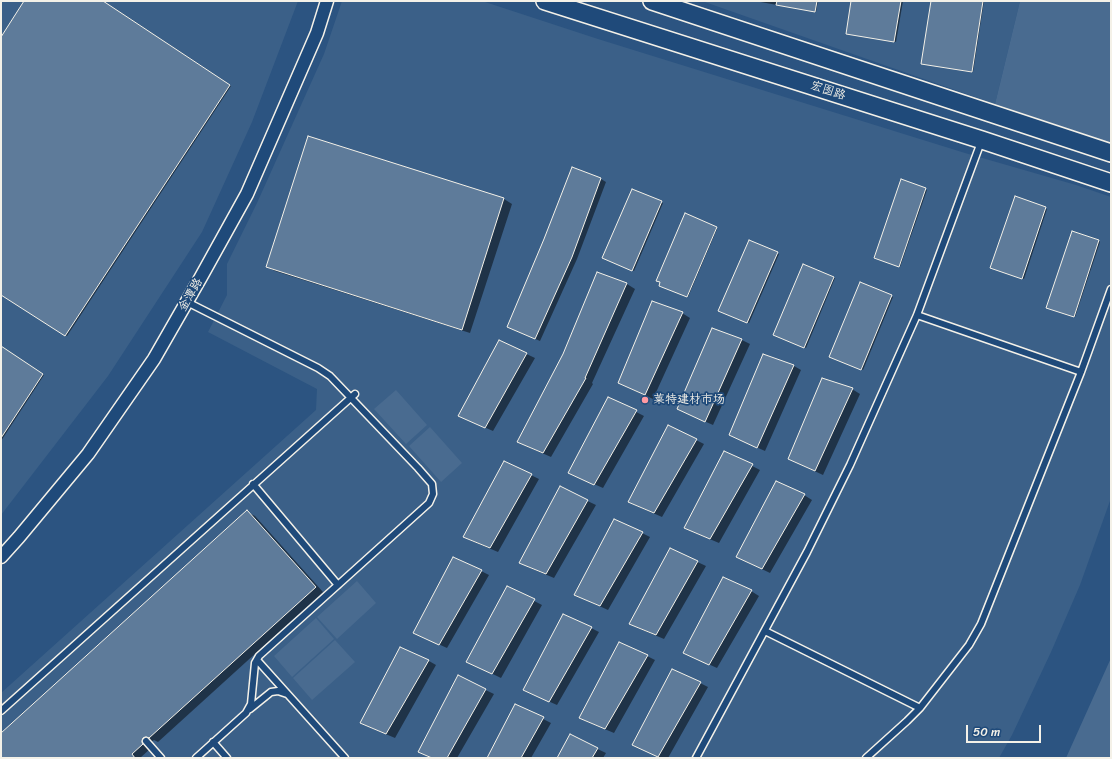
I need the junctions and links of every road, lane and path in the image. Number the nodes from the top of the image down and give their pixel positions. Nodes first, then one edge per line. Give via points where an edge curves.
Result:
1 (327, 1) edge
2 (545, 1) edge
3 (652, 1) edge
4 (982, 140) junction
5 (1111, 153) edge
6 (1111, 183) edge
7 (1111, 289) edge
8 (187, 302) junction
9 (917, 315) junction
10 (1081, 372) junction
11 (353, 396) junction
12 (253, 484) junction
13 (1, 557) edge
14 (338, 585) junction
15 (765, 631) junction
16 (257, 660) junction
17 (287, 694) junction
18 (920, 708) junction
19 (1, 711) edge
20 (246, 713) junction
21 (146, 741) dead end
22 (213, 742) junction
23 (161, 758) edge
24 (196, 758) edge
25 (227, 758) edge
26 (345, 758) edge
27 (696, 758) edge
28 (866, 758) edge

1 - 8 street, 金潭路 via 317,33 247,194
2 - 4 main road, 宏图路
3 - 5 main road
4 - 6 main road, 宏图路
4 - 9 lane
7 - 10 lane
8 - 11 lane via 318,368
8 - 13 street, 金潭路 via 154,358 88,454
9 - 10 lane
9 - 15 lane via 850,465
10 - 18 lane via 981,624 969,645
11 - 12 lane
11 - 14 lane via 432,484 434,494 428,503
12 - 14 lane
12 - 19 lane
14 - 16 lane
15 - 18 lane
15 - 27 lane
16 - 17 lane
16 - 20 lane via 251,704
17 - 20 lane via 271,692
17 - 26 lane
18 - 28 lane
20 - 22 lane
21 - 23 lane
22 - 24 lane
22 - 25 lane

